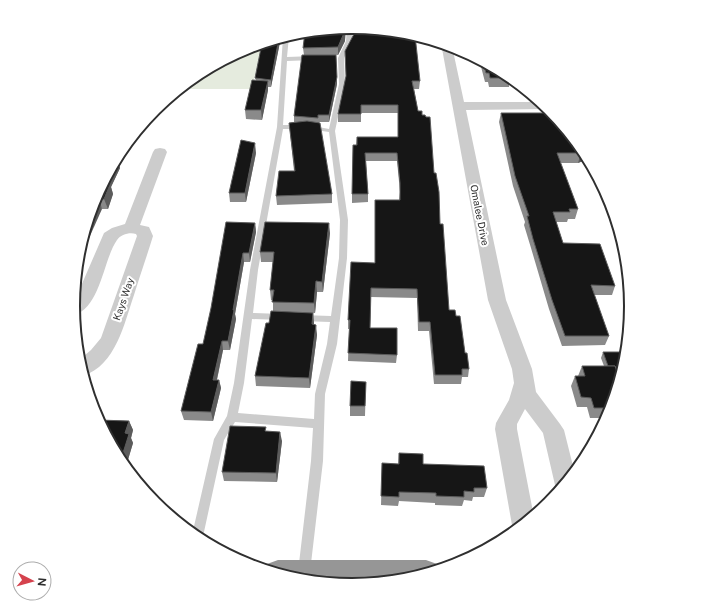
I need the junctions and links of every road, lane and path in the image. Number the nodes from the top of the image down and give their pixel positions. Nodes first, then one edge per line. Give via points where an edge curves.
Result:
1 (349, 34) edge
2 (285, 42) edge
3 (447, 51) edge
4 (320, 58) edge
5 (284, 59) junction
6 (458, 106) junction
7 (536, 106) edge
8 (280, 127) junction
9 (332, 131) junction
10 (160, 152) dead end
11 (132, 228) junction
12 (80, 302) edge
13 (248, 316) junction
14 (336, 320) junction
15 (86, 365) edge
16 (524, 383) junction
17 (232, 417) junction
18 (318, 424) junction
19 (564, 478) edge
20 (523, 519) edge
21 (199, 531) edge
22 (292, 572) edge
23 (305, 575) edge
24 (400, 575) edge

1 - 9 lane via 349,41 338,58 342,84
2 - 5 lane
3 - 6 street, Omalee Drive
4 - 5 lane
5 - 8 lane
6 - 7 street
6 - 16 street, Omalee Drive via 497,300 522,369
8 - 9 lane via 308,127
8 - 13 lane
9 - 14 lane via 344,220 343,258
10 - 11 street
11 - 12 street via 116,232 110,237 86,296
11 - 15 street, Kays Way via 143,231 145,236 106,347
13 - 14 lane
13 - 17 lane
14 - 18 lane via 320,394
16 - 19 street, Omalee Drive via 532,403 553,430
16 - 20 street, Omalee Drive via 506,430
17 - 18 lane
17 - 21 lane via 219,439
18 - 22 lane via 317,461
23 - 24 highway

